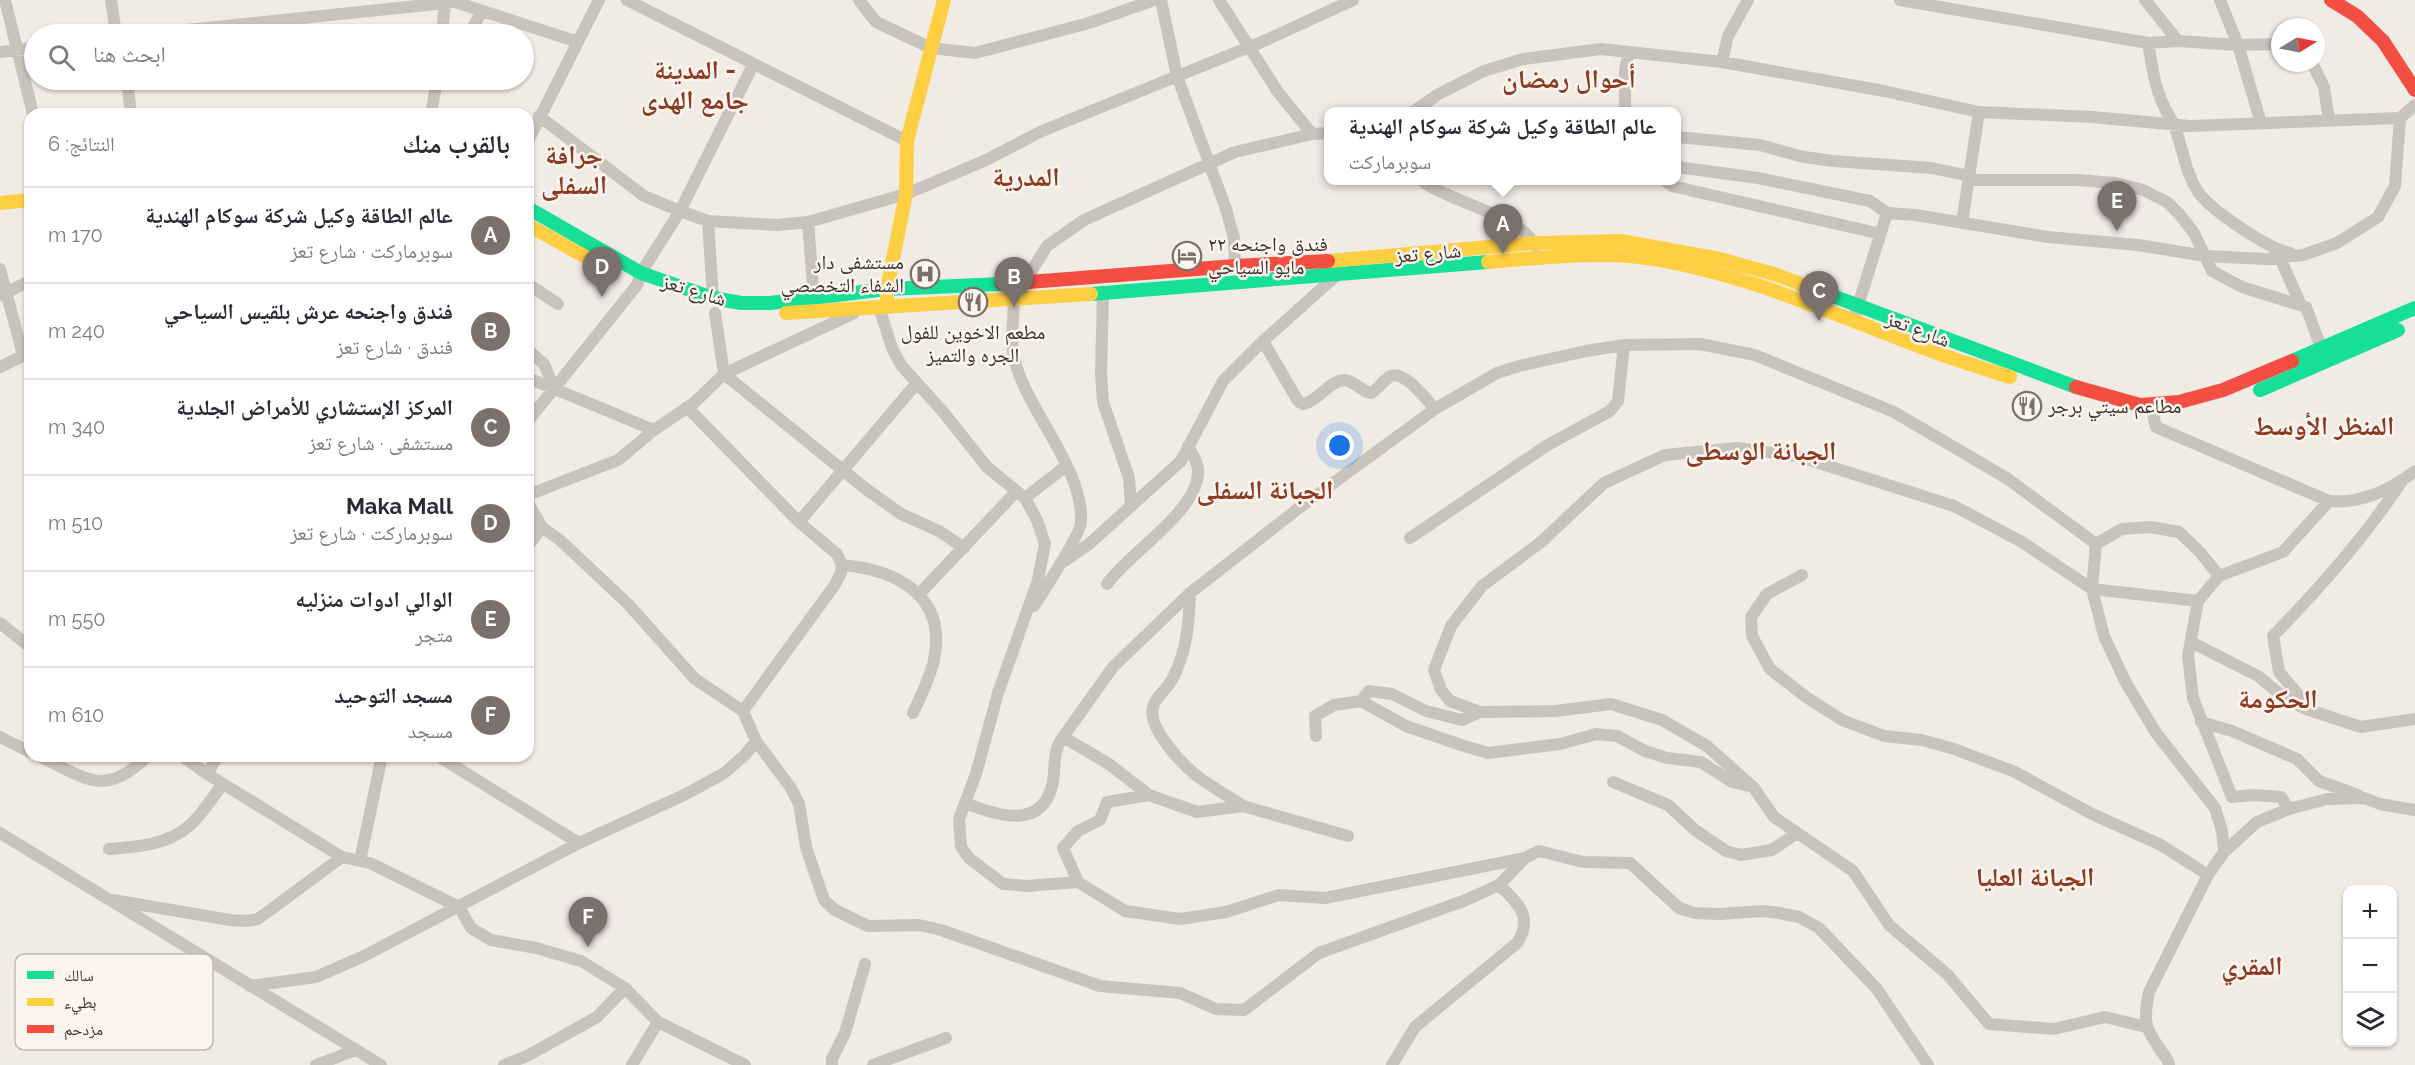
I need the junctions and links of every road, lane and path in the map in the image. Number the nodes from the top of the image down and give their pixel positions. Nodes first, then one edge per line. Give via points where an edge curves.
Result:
1 (5, 0) edge
2 (111, 0) edge
3 (600, 0) edge
4 (627, 0) edge
5 (859, 0) edge
6 (944, 0) edge
7 (1154, 0) edge
8 (1161, 0) edge
9 (1219, 0) edge
10 (1353, 0) edge
11 (1748, 0) edge
12 (1900, 0) edge
13 (2145, 0) edge
14 (2220, 0) edge
15 (2331, 0) edge
16 (445, 3) junction
17 (482, 11) junction
18 (115, 24) edge
19 (244, 24) edge
20 (443, 24) edge
21 (475, 24) edge
22 (522, 24) edge
23 (534, 28) edge
24 (2178, 41) junction
25 (578, 42) junction
26 (2148, 44) junction
27 (2271, 44) edge
28 (2238, 45) junction
29 (1248, 46) junction
30 (931, 48) junction
31 (24, 49) edge
32 (18, 50) junction
33 (0, 52) edge
34 (1628, 52) junction
35 (1722, 62) junction
36 (753, 65) junction
37 (2316, 72) edge
38 (24, 76) edge
39 (1177, 76) junction
40 (27, 90) edge
41 (128, 90) edge
42 (436, 90) edge
43 (439, 90) edge
44 (2415, 90) edge
45 (435, 98) junction
46 (2415, 105) edge
47 (1419, 107) edge
48 (1625, 107) edge
49 (32, 108) edge
50 (130, 108) edge
51 (432, 108) edge
52 (1979, 112) junction
53 (539, 116) junction
54 (2400, 118) junction
55 (2329, 120) junction
56 (2173, 123) junction
57 (2261, 123) junction
58 (534, 127) edge
59 (1324, 133) edge
60 (1312, 134) junction
61 (1681, 137) edge
62 (907, 141) junction
63 (1210, 163) junction
64 (1681, 168) edge
65 (1969, 178) junction
66 (1427, 185) edge
67 (1671, 185) edge
68 (24, 187) edge
69 (0, 189) edge
70 (906, 194) junction
71 (24, 201) edge
72 (0, 203) edge
73 (680, 211) junction
74 (534, 212) edge
75 (1887, 213) junction
76 (708, 221) junction
77 (808, 222) junction
78 (1962, 223) junction
79 (534, 228) edge
80 (1881, 234) junction
81 (1535, 243) junction
82 (2303, 255) junction
83 (2205, 256) junction
84 (1536, 258) junction
85 (2280, 258) junction
86 (1235, 266) junction
87 (1338, 268) junction
88 (0, 269) edge
89 (639, 279) junction
90 (1024, 283) junction
91 (24, 284) edge
92 (534, 288) edge
93 (887, 289) junction
94 (1103, 292) junction
95 (3, 294) edge
96 (713, 298) junction
97 (814, 298) junction
98 (1014, 298) junction
99 (558, 304) dead end
100 (2301, 305) junction
101 (1859, 306) junction
102 (883, 307) junction
103 (2415, 308) edge
104 (863, 309) junction
105 (716, 313) junction
106 (1852, 321) junction
107 (2415, 323) edge
108 (1263, 341) junction
109 (1624, 345) junction
110 (24, 349) edge
111 (24, 355) edge
112 (534, 355) edge
113 (2324, 356) junction
114 (0, 367) edge
115 (724, 374) junction
116 (534, 380) edge
117 (916, 384) junction
118 (554, 388) junction
119 (687, 407) junction
120 (1435, 409) junction
121 (2152, 410) junction
122 (534, 413) edge
123 (654, 430) junction
124 (1188, 446) junction
125 (1066, 466) junction
126 (842, 469) junction
127 (2415, 471) edge
128 (2402, 481) junction
129 (534, 493) edge
130 (1020, 495) junction
131 (2329, 501) junction
132 (1131, 506) junction
133 (534, 513) edge
134 (799, 522) junction
135 (542, 527) junction
136 (534, 538) edge
137 (1410, 538) dead end
138 (2096, 544) junction
139 (964, 548) junction
140 (1060, 564) junction
141 (842, 565) junction
142 (1802, 575) dead end
143 (2218, 576) junction
144 (1107, 584) dead end
145 (2092, 589) junction
146 (920, 593) junction
147 (1190, 593) junction
148 (2198, 601) junction
149 (0, 623) edge
150 (1023, 625) junction
151 (24, 642) edge
152 (2191, 642) junction
153 (1361, 701) junction
154 (743, 711) junction
155 (2312, 711) junction
156 (1480, 712) junction
157 (914, 713) dead end
158 (2415, 719) edge
159 (2201, 722) junction
160 (1316, 736) dead end
161 (1063, 737) junction
162 (0, 738) edge
163 (756, 741) junction
164 (24, 749) edge
165 (53, 762) edge
166 (142, 762) edge
167 (190, 762) edge
168 (214, 762) edge
169 (381, 762) edge
170 (448, 762) edge
171 (207, 774) junction
172 (1613, 782) dead end
173 (223, 783) junction
174 (1754, 788) junction
175 (1149, 795) junction
176 (2364, 798) junction
177 (965, 803) junction
178 (1244, 806) junction
179 (2289, 809) junction
180 (2415, 810) edge
181 (0, 833) edge
182 (1797, 833) junction
183 (1348, 836) dead end
184 (579, 843) junction
185 (109, 849) dead end
186 (2223, 852) junction
187 (342, 857) junction
188 (1525, 858) junction
189 (360, 861) junction
190 (2208, 875) junction
191 (1078, 882) junction
192 (1499, 885) junction
193 (107, 899) junction
194 (459, 907) junction
195 (197, 954) edge
196 (213, 963) edge
197 (865, 964) dead end
198 (250, 986) junction
199 (626, 988) junction
200 (658, 1022) junction
201 (2146, 1027) junction
202 (946, 1038) dead end
203 (356, 1050) junction
204 (316, 1065) edge
205 (381, 1065) edge
206 (504, 1065) edge
207 (632, 1065) edge
208 (745, 1065) edge
209 (832, 1065) edge
210 (873, 1065) edge
211 (1392, 1065) edge
212 (1928, 1065) edge
213 (2169, 1065) edge

1 - 32 street
2 - 18 street
3 - 25 street
4 - 36 street
5 - 30 street via 876,22
6 - 30 main road
7 - 30 street via 1089,23 975,53
8 - 39 street
9 - 29 street
10 - 29 street
11 - 35 street via 1728,36
12 - 26 street
13 - 24 street
14 - 28 street
15 - 44 main road via 2357,16 2383,41
16 - 17 street via 455,2
16 - 19 street
16 - 20 street
17 - 21 street
17 - 22 street
23 - 25 street
24 - 26 street
24 - 28 street
25 - 53 street
26 - 56 street via 2154,82
27 - 28 street
28 - 57 street
29 - 39 street
29 - 60 street
30 - 62 main road
31 - 32 street
32 - 33 street
32 - 38 street
34 - 35 street
34 - 47 street via 1601,50 1523,59 1484,70
34 - 48 street
35 - 52 street
36 - 62 street
36 - 73 street
37 - 55 street via 2324,87
39 - 63 street
39 - 70 street via 1042,131
40 - 49 street
41 - 50 street
42 - 45 street
43 - 45 street
45 - 51 street
46 - 54 street
52 - 56 street
52 - 65 street
53 - 58 street
53 - 73 street via 644,196
54 - 55 street
54 - 82 street via 2395,186 2378,217 2337,243
55 - 57 street
56 - 57 street
56 - 82 street via 2187,173 2200,194 2244,231 2278,251
59 - 60 street
60 - 63 street via 1235,152
61 - 65 street via 1760,145 1833,161 1932,168
62 - 70 main road
63 - 86 street via 1234,238
63 - 90 street via 1084,220 1047,246
64 - 75 street via 1758,178 1870,201
65 - 78 street
65 - 83 street via 2078,180 2143,190 2180,214
66 - 81 street via 1518,227
67 - 80 street
68 - 69 main road
70 - 77 street
70 - 93 main road
71 - 72 main road
73 - 76 street
73 - 89 street
74 - 89 main road, شارع تعز
75 - 78 street
75 - 80 street
76 - 77 street via 777,225
76 - 96 street
77 - 97 street
78 - 83 street
79 - 89 main road, شارع تعز
80 - 101 street
81 - 84 street
81 - 87 main road, شارع تعز
81 - 101 main road, شارع تعز via 1621,241 1720,259 1777,275
82 - 85 street
83 - 85 street
83 - 100 street via 2212,271 2242,287
84 - 87 main road, شارع تعز
84 - 106 main road, شارع تعز via 1647,258 1776,290
85 - 100 street
86 - 87 main road, شارع تعز
86 - 90 main road, شارع تعز
87 - 94 main road, شارع تعز
87 - 108 street
88 - 95 street
89 - 96 main road, شارع تعز
89 - 105 main road, شارع تعز
89 - 118 street
90 - 93 main road, شارع تعز
91 - 95 street
92 - 99 street
93 - 97 main road, شارع تعز
93 - 102 main road
94 - 98 main road, شارع تعز
94 - 132 street via 1103,402 1129,478
95 - 110 street
96 - 97 main road, شارع تعز via 770,303
98 - 102 main road, شارع تعز
98 - 125 street via 1014,357 1026,391
100 - 113 street via 2306,307
101 - 106 street
101 - 121 main road, شارع تعز via 2065,384
102 - 104 main road, شارع تعز
102 - 117 street via 892,348
103 - 113 main road, شارع تعز
104 - 105 main road, شارع تعز
104 - 115 street
105 - 115 street
106 - 121 main road, شارع تعز via 1937,353 2138,418
107 - 113 main road, شارع تعز
108 - 120 street via 1303,404 1337,382 1345,380 1371,393 1396,374
108 - 124 street via 1223,381
109 - 120 street via 1497,373
109 - 137 street via 1618,401 1610,411 1546,446
109 - 138 street via 1700,344 1755,355 1894,412 2008,479
111 - 114 street
112 - 118 street via 544,364
113 - 121 main road, شارع تعز via 2227,403
115 - 119 street
115 - 126 street
116 - 118 street
117 - 126 street
117 - 130 street via 987,467
118 - 122 street
118 - 123 street
119 - 123 street
119 - 134 street
120 - 147 street
121 - 131 street via 2156,427
123 - 129 street via 618,459
124 - 132 street via 1181,461
124 - 144 street via 1199,470 1187,505 1118,568
125 - 130 street
125 - 140 street via 1078,495 1082,524
126 - 134 street
126 - 139 street via 900,514 939,531
127 - 128 street
128 - 131 street via 2369,497
128 - 155 street via 2378,518 2273,636 2279,672
130 - 139 street
130 - 150 street via 1037,520 1045,544
131 - 143 street via 2283,552
132 - 140 street
133 - 135 street
134 - 141 street via 834,551
135 - 136 street
135 - 154 street via 628,604 695,679
138 - 143 street via 2122,529 2150,527 2179,532
138 - 145 street
139 - 146 street
140 - 150 street
141 - 146 street via 867,567
141 - 154 street via 834,586
142 - 190 street via 1767,594 1751,617 1752,636 1770,669 1806,697 1842,720 1884,736 1922,740 2015,772 2092,814 2161,844
143 - 148 street
145 - 148 street
145 - 156 street via 2022,542 1954,506 1865,476 1797,456 1737,448 1665,455 1604,483 1541,543 1482,586 1451,626 1434,670 1436,680 1449,701
145 - 186 street via 2104,636 2125,681 2156,733 2215,808
146 - 157 street via 935,627 936,646 934,662
147 - 161 street via 1113,667
147 - 178 street via 1186,649 1172,681 1154,704 1152,715 1165,742 1196,775
148 - 152 street
149 - 151 street
150 - 177 street
152 - 155 street via 2258,676 2287,700
152 - 159 street via 2188,656 2193,698
153 - 156 street via 1370,691 1392,694 1426,711 1462,720
153 - 160 street via 1334,705 1315,716
153 - 174 street via 1406,726 1488,753 1560,744 1596,734 1617,736 1667,758 1701,762 1732,782
154 - 163 street
155 - 158 street via 2361,727
156 - 174 street via 1555,711 1611,704 1662,720 1707,746
159 - 176 street via 2297,759 2319,781
159 - 179 street via 2232,797 2281,797
161 - 175 street via 1109,764
161 - 177 street via 1056,747 1053,783 1044,804 1036,811 998,815
162 - 164 street
163 - 184 street via 723,774
163 - 192 street via 799,804 816,881 824,900 835,910 868,926 919,925 941,930 1100,986 1180,993 1216,1009 1244,1010 1319,953
165 - 166 street via 101,783 117,780
167 - 171 street
168 - 171 street
169 - 189 street
170 - 184 street
171 - 173 street
172 - 182 street via 1668,805 1726,851 1741,855 1772,850
173 - 185 street via 191,825 180,832 143,847
173 - 187 street
174 - 182 street via 1774,817
175 - 178 street via 1197,812
175 - 191 street via 1107,802 1100,820 1078,831 1063,848
176 - 179 street via 2327,800
176 - 180 street
177 - 191 street via 960,819 962,848 1003,884
178 - 183 street
179 - 186 street via 2257,822
181 - 193 street
182 - 201 street via 1853,871 1889,925 1948,975 1989,1024 2054,1029 2105,1017
184 - 194 street
186 - 190 street
187 - 189 street
187 - 193 street via 258,919 247,921
188 - 191 street via 1325,898 1279,895 1226,912 1180,919 1125,911
188 - 192 street
188 - 212 street via 1539,851 1583,862 1630,863 1679,908 1695,913 1763,911 1800,917 1819,928 1860,969
189 - 194 street
190 - 201 street via 2149,992
192 - 211 street via 1520,904 1524,932 1517,943 1415,1027
193 - 195 street
194 - 198 street via 316,977
194 - 199 street via 471,928 491,940 581,961
196 - 198 street
197 - 209 street
198 - 203 street
199 - 200 street
199 - 206 street via 597,1017
200 - 207 street
200 - 208 street
201 - 213 street
202 - 210 street
203 - 204 street
203 - 205 street

